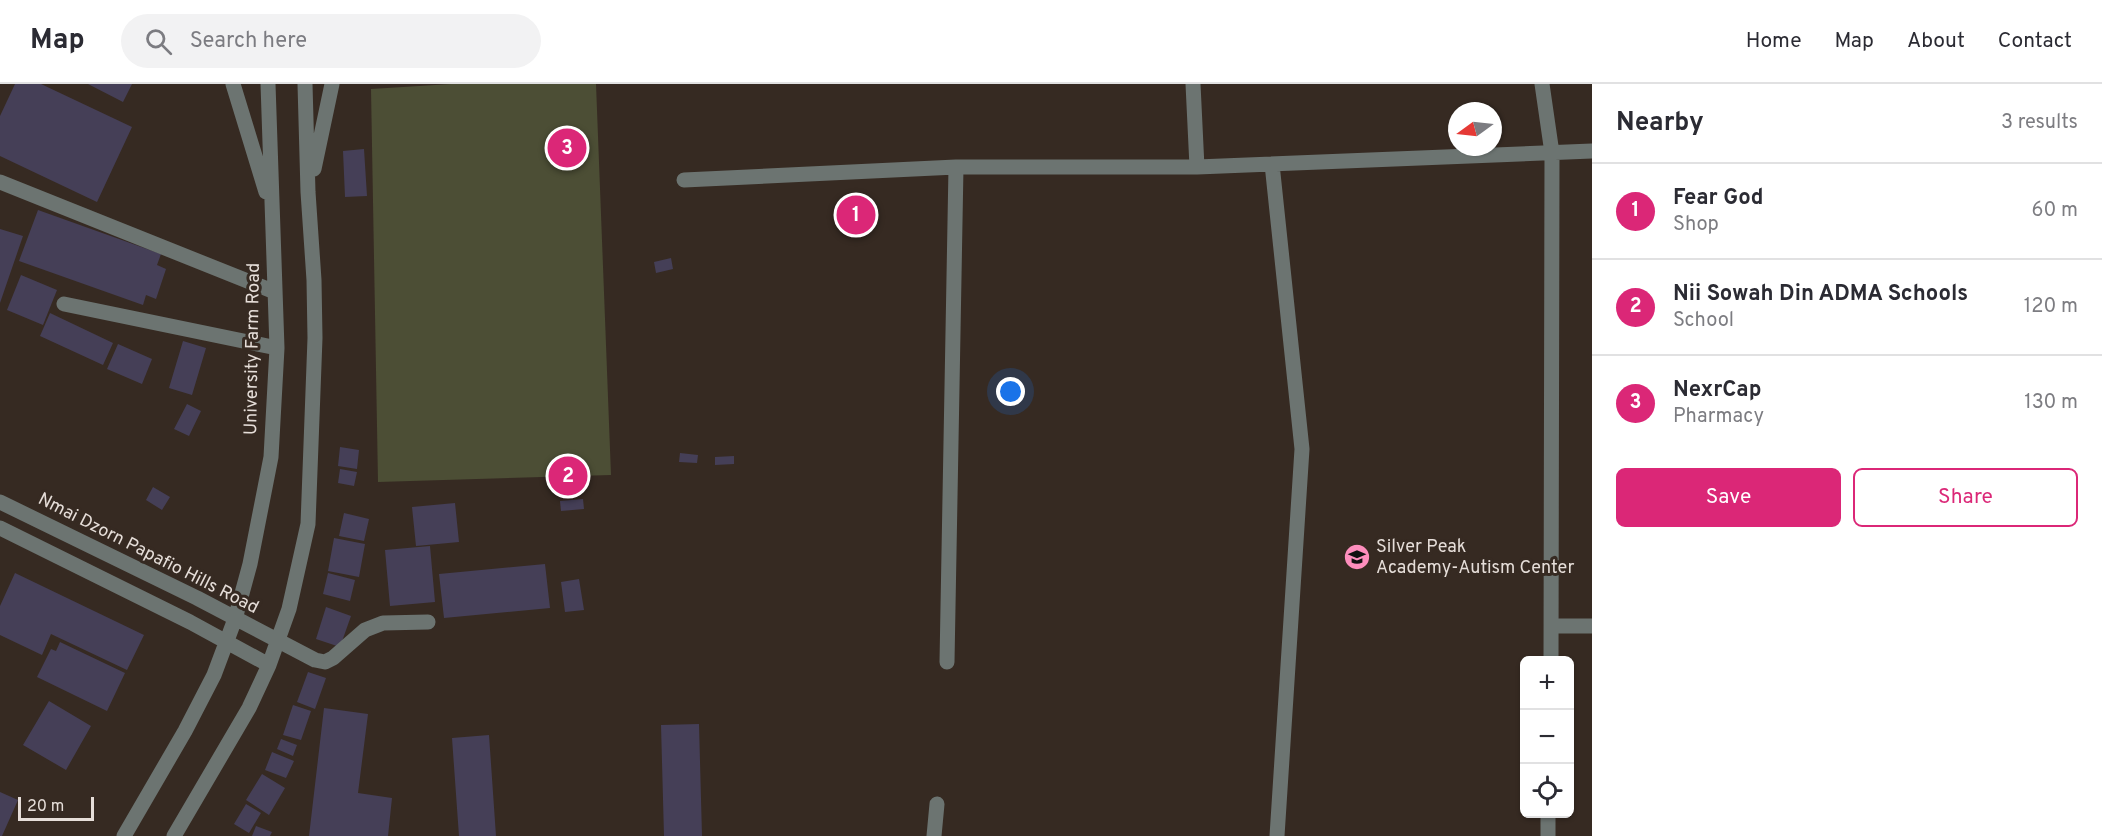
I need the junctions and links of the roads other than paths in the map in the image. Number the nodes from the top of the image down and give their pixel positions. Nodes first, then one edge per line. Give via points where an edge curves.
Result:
1 (233, 84) edge
2 (268, 84) edge
3 (305, 84) edge
4 (332, 84) edge
5 (1192, 84) edge
6 (1542, 84) edge
7 (1592, 151) edge
8 (1552, 153) junction
9 (1272, 164) junction
10 (956, 167) junction
11 (1197, 167) junction
12 (684, 180) dead end
13 (0, 182) edge
14 (308, 192) junction
15 (272, 212) junction
16 (275, 292) junction
17 (64, 304) dead end
18 (277, 348) junction
19 (0, 502) edge
20 (0, 528) edge
21 (235, 619) junction
22 (428, 622) dead end
23 (1552, 626) junction
24 (1592, 626) edge
25 (227, 641) junction
26 (279, 642) junction
27 (1551, 656) edge
28 (947, 662) dead end
29 (269, 664) junction
30 (937, 804) dead end
31 (1548, 818) edge
32 (124, 836) edge
33 (174, 836) edge
34 (934, 836) edge
35 (1278, 836) edge
36 (1548, 836) edge

1 - 15 street
2 - 15 street, University Farm Road
3 - 14 street
4 - 14 street
5 - 11 street
6 - 8 street
7 - 8 street
8 - 9 street
8 - 23 street
9 - 11 street
9 - 35 street via 1302,449
10 - 11 street
10 - 12 street
10 - 28 street
13 - 16 street
14 - 26 street via 315,338 308,524
15 - 16 street, University Farm Road
16 - 18 street, University Farm Road
17 - 18 street
18 - 21 street, University Farm Road via 271,457
19 - 21 street, Nmai Dzorn Papafio Hills Road
20 - 25 street
21 - 25 street, University Farm Road
21 - 26 street, Nmai Dzorn Papafio Hills Road
22 - 26 street, Nmai Dzorn Papafio Hills Road via 383,623 365,630 325,662
23 - 24 street
23 - 27 street
25 - 29 street
25 - 32 street, University Farm Road via 214,675
26 - 29 street
29 - 33 street via 249,708
30 - 34 street
31 - 36 street

